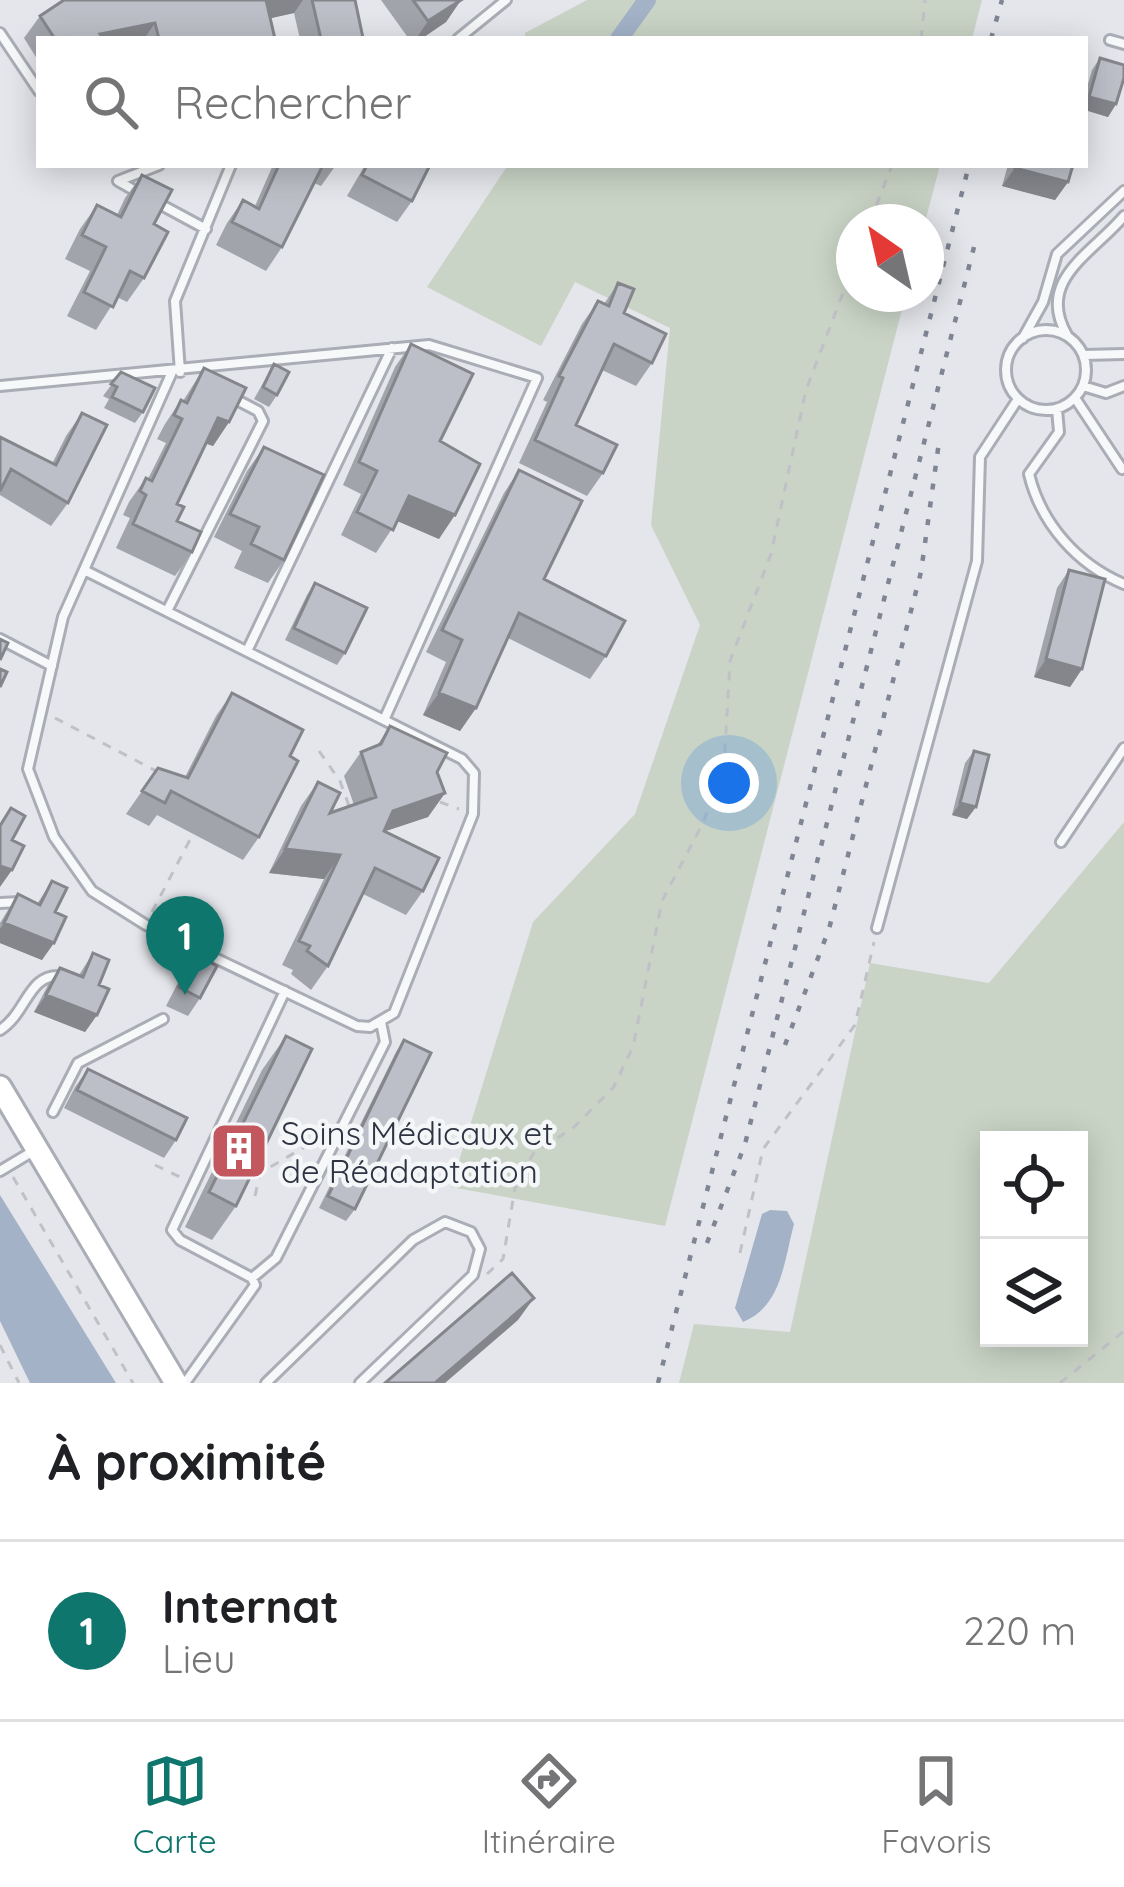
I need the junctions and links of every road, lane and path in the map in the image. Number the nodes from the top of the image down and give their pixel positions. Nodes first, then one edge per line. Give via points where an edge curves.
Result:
1 (506, 0) edge
2 (925, 0) edge
3 (0, 33) edge
4 (462, 36) edge
5 (921, 36) edge
6 (1110, 40) dead end
7 (1124, 44) edge
8 (36, 87) edge
9 (151, 168) edge
10 (230, 168) edge
11 (891, 168) edge
12 (1124, 191) edge
13 (877, 204) edge
14 (1124, 216) edge
15 (206, 229) junction
16 (836, 311) edge
17 (1068, 337) junction
18 (1023, 338) junction
19 (392, 348) junction
20 (1124, 354) edge
21 (1084, 355) junction
22 (197, 370) junction
23 (176, 372) junction
24 (204, 382) edge
25 (0, 386) edge
26 (1083, 386) junction
27 (1124, 386) edge
28 (222, 392) edge
29 (1075, 398) junction
30 (1018, 399) junction
31 (1058, 409) junction
32 (1122, 469) edge
33 (84, 570) junction
34 (1124, 584) edge
35 (167, 611) junction
36 (0, 638) edge
37 (247, 652) junction
38 (52, 666) junction
39 (42, 710) junction
40 (384, 720) junction
41 (1124, 748) edge
42 (319, 751) dead end
43 (166, 775) edge
44 (429, 798) edge
45 (473, 814) junction
46 (354, 822) edge
47 (193, 834) dead end
48 (1061, 842) dead end
49 (0, 902) edge
50 (20, 902) edge
51 (146, 925) junction
52 (877, 928) joint
53 (65, 977) edge
54 (284, 991) junction
55 (163, 1019) dead end
56 (381, 1022) junction
57 (0, 1030) edge
58 (75, 1070) junction
59 (94, 1079) edge
60 (0, 1087) edge
61 (53, 1112) dead end
62 (339, 1133) junction
63 (36, 1148) junction
64 (155, 1165) dead end
65 (3, 1169) edge
66 (191, 1184) junction
67 (255, 1196) edge
68 (740, 1253) dead end
69 (486, 1274) dead end
70 (252, 1278) junction
71 (1124, 1331) edge
72 (0, 1345) edge
73 (19, 1383) edge
74 (133, 1383) edge
75 (181, 1383) edge
76 (266, 1383) edge
77 (360, 1383) edge
78 (1060, 1383) edge

1 - 4 lane
2 - 5 path
3 - 8 lane
6 - 7 lane
9 - 15 lane via 118,181
10 - 15 lane
11 - 13 path
12 - 18 lane via 1057,254
14 - 17 lane via 1062,280 1057,300
15 - 23 lane via 175,301
16 - 69 path via 806,390 776,535 730,661 724,766 704,824 662,901 633,1047 614,1088 534,1153 516,1182 503,1259
17 - 18 lane via 1045,331
17 - 21 lane
18 - 30 lane via 1006,374
19 - 22 lane
19 - 37 lane
19 - 40 lane via 429,345 537,378
20 - 21 lane
21 - 26 lane
22 - 23 lane
22 - 24 lane
23 - 25 lane
23 - 33 lane
26 - 27 lane via 1106,393
26 - 29 lane
28 - 35 lane via 263,421
29 - 31 lane
29 - 32 lane
30 - 31 lane
30 - 52 lane via 980,457 977,561
31 - 34 lane via 1059,432 1029,474 1033,489 1078,558
33 - 35 lane
33 - 38 lane
35 - 37 lane
36 - 38 lane
37 - 40 lane
38 - 39 lane
39 - 43 path
39 - 51 lane via 28,769 53,837 92,891
40 - 45 lane via 462,759 474,772
41 - 48 lane
42 - 46 path
44 - 45 path
45 - 56 lane via 394,1013
47 - 51 path
49 - 50 lane
51 - 54 lane
52 - 68 path via 856,1025 763,1149
53 - 57 lane via 43,977 18,1018
54 - 56 lane via 357,1026
54 - 66 lane
55 - 58 lane
56 - 62 lane via 385,1042
58 - 59 lane
58 - 61 lane
60 - 63 street
62 - 67 path via 260,1173
62 - 70 lane via 276,1258
63 - 65 lane
63 - 75 street
64 - 66 path
65 - 74 path
66 - 70 lane via 172,1229
70 - 75 lane via 255,1285
71 - 78 path
72 - 73 path
76 - 77 lane via 413,1240 445,1222 459,1224 480,1250 473,1275

